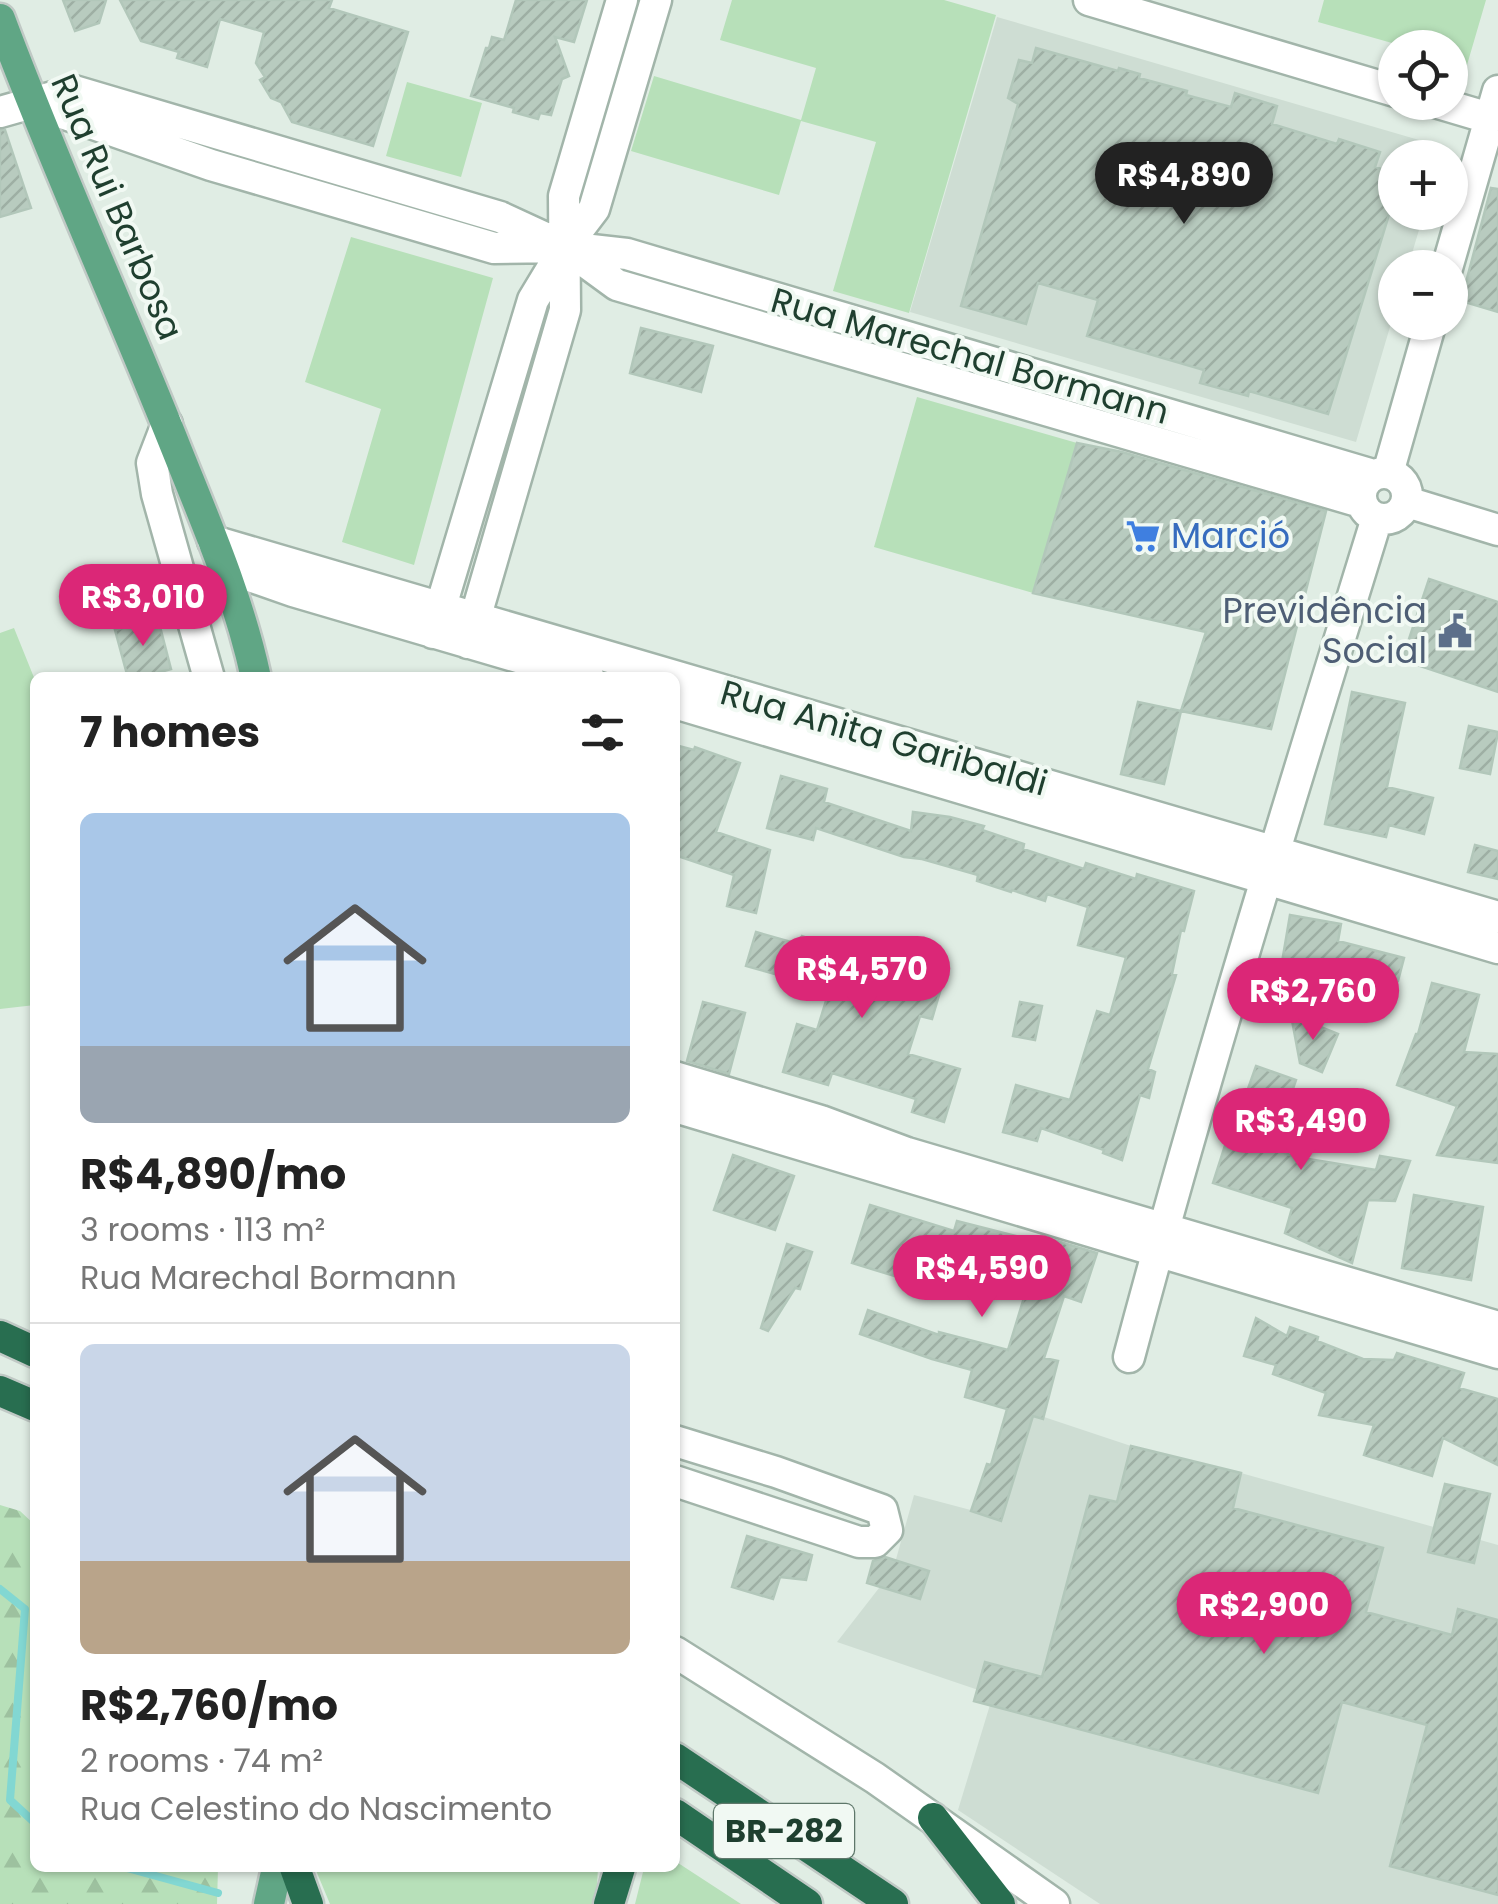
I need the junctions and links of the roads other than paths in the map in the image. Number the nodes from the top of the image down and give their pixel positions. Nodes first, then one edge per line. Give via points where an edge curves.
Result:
1 (622, 0) edge
2 (1090, 0) edge
3 (654, 4) edge
4 (0, 19) edge
5 (1378, 86) edge
6 (31, 102) junction
7 (592, 102) junction
8 (1468, 103) edge
9 (1494, 104) edge
10 (624, 109) junction
11 (0, 112) edge
12 (221, 134) junction
13 (211, 164) junction
14 (314, 178) junction
15 (412, 190) junction
16 (402, 221) junction
17 (565, 248) junction
18 (1452, 250) edge
19 (734, 286) junction
20 (724, 316) junction
21 (855, 338) junction
22 (1425, 340) edge
23 (507, 387) junction
24 (540, 396) junction
25 (167, 424) junction
26 (476, 492) junction
27 (1375, 492) junction
28 (509, 501) junction
29 (1498, 530) edge
30 (218, 554) junction
31 (437, 621) junction
32 (472, 631) junction
33 (206, 672) edge
34 (255, 672) edge
35 (575, 672) edge
36 (649, 672) edge
37 (680, 684) edge
38 (680, 704) edge
39 (754, 714) junction
40 (1270, 866) junction
41 (1425, 911) junction
42 (1498, 917) edge
43 (1498, 948) edge
44 (680, 1080) edge
45 (719, 1105) junction
46 (680, 1107) edge
47 (1160, 1240) junction
48 (1481, 1331) edge
49 (0, 1336) edge
50 (30, 1350) edge
51 (1498, 1353) edge
52 (1130, 1357) dead end
53 (0, 1391) edge
54 (30, 1404) edge
55 (680, 1443) edge
56 (776, 1472) junction
57 (680, 1482) edge
58 (765, 1510) junction
59 (680, 1655) edge
60 (680, 1761) edge
61 (680, 1817) edge
62 (933, 1818) junction
63 (276, 1872) edge
64 (296, 1872) edge
65 (619, 1872) edge
66 (269, 1904) edge
67 (308, 1904) edge
68 (609, 1904) edge
69 (807, 1904) edge
70 (893, 1904) edge
71 (1000, 1904) edge
72 (1054, 1904) edge

1 - 3 street
1 - 7 street
2 - 5 street
3 - 10 street
4 - 6 main road, Rua Rui Barbosa
6 - 11 street
6 - 12 street, Rua Marechal Bormann via 74,91
6 - 13 street, Rua Marechal Bormann
6 - 25 main road, Rua Rui Barbosa
7 - 10 street
7 - 17 street via 564,196
8 - 9 street
9 - 18 street
10 - 17 street via 594,210
12 - 13 street
12 - 14 street, Rua Marechal Bormann
13 - 14 street, Rua Marechal Bormann
14 - 15 street, Rua Marechal Bormann
14 - 16 street, Rua Marechal Bormann
15 - 16 street
15 - 17 street, Rua Marechal Bormann via 500,217
16 - 17 street, Rua Marechal Bormann via 494,248
17 - 19 street, Rua Marechal Bormann via 627,254
17 - 20 street, Rua Marechal Bormann via 616,284
17 - 23 street via 533,300
17 - 24 street via 565,310
19 - 20 street
19 - 21 street, Rua Marechal Bormann
20 - 21 street, Rua Marechal Bormann
21 - 27 street, Rua Marechal Bormann
22 - 27 street
23 - 24 street
23 - 26 street
24 - 28 street
25 - 30 main road, Rua Rui Barbosa
25 - 33 street via 152,463 156,494
26 - 28 street
26 - 31 street
27 - 29 street via 1402,480 1407,502
27 - 40 street
28 - 32 street
30 - 31 street, Rua Anita Garibaldi via 293,592
30 - 34 main road, Rua Rui Barbosa
31 - 32 street, Rua Anita Garibaldi
32 - 35 street, Rua Anita Garibaldi
32 - 36 street, Rua Anita Garibaldi
37 - 39 street, Rua Anita Garibaldi
38 - 39 street, Rua Anita Garibaldi
39 - 40 street, Rua Anita Garibaldi
40 - 41 street, Rua Anita Garibaldi
40 - 47 street
41 - 42 street, Rua Anita Garibaldi
41 - 43 street, Rua Anita Garibaldi
44 - 45 street
45 - 46 street
45 - 47 street
47 - 48 street
47 - 52 street
48 - 51 street
49 - 50 highway
53 - 54 highway
55 - 56 street
56 - 58 street
56 - 58 street via 882,1510 887,1530 875,1542 859,1542
57 - 58 street
59 - 62 street
60 - 70 highway, BR-282
61 - 69 highway, BR-282
62 - 71 highway
62 - 72 street
63 - 66 main road
64 - 67 highway
65 - 68 highway

